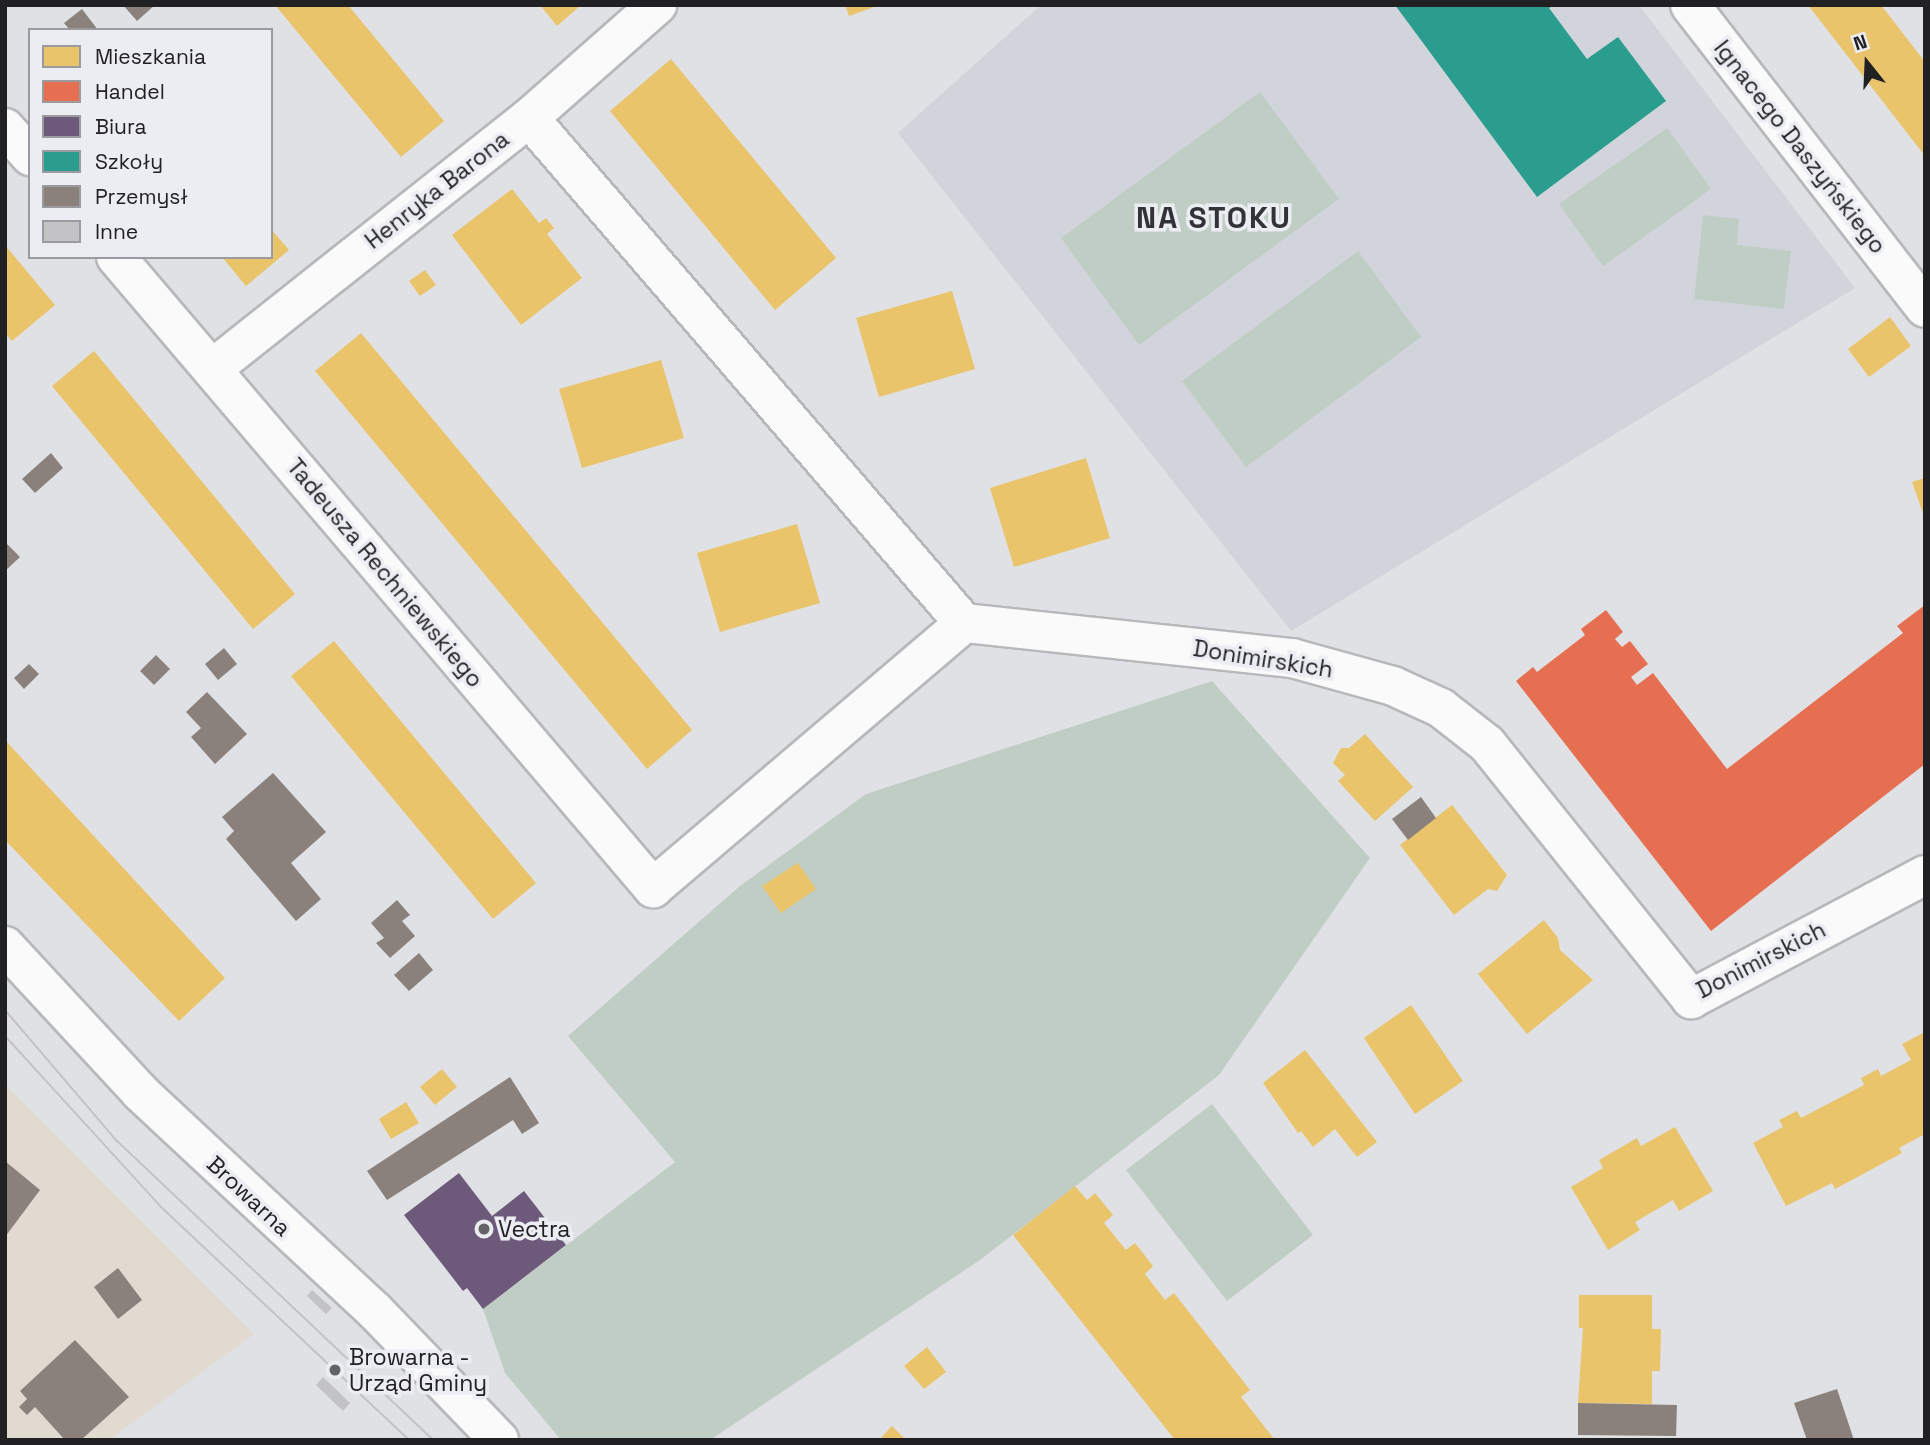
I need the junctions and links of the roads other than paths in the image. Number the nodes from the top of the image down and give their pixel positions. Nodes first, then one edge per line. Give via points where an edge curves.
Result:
1 (657, 5) edge
2 (1690, 5) edge
3 (529, 118) junction
4 (5, 128) edge
5 (28, 154) edge
6 (119, 259) edge
7 (1920, 292) edge
8 (212, 369) junction
9 (964, 623) junction
10 (1925, 875) edge
11 (5, 946) edge
12 (499, 1440) edge

1 - 3 street, Henryka Barona
2 - 7 street, Ignacego Daszyńskiego
3 - 8 street, Henryka Barona
3 - 9 street
4 - 5 street
6 - 8 street, Tadeusza Rechniewskiego
8 - 9 street, Tadeusza Rechniewskiego via 653,888
9 - 10 street, Donimirskich via 1292,658 1393,686 1441,708 1487,744 1691,999
11 - 12 street, Browarna via 140,1092 374,1311

